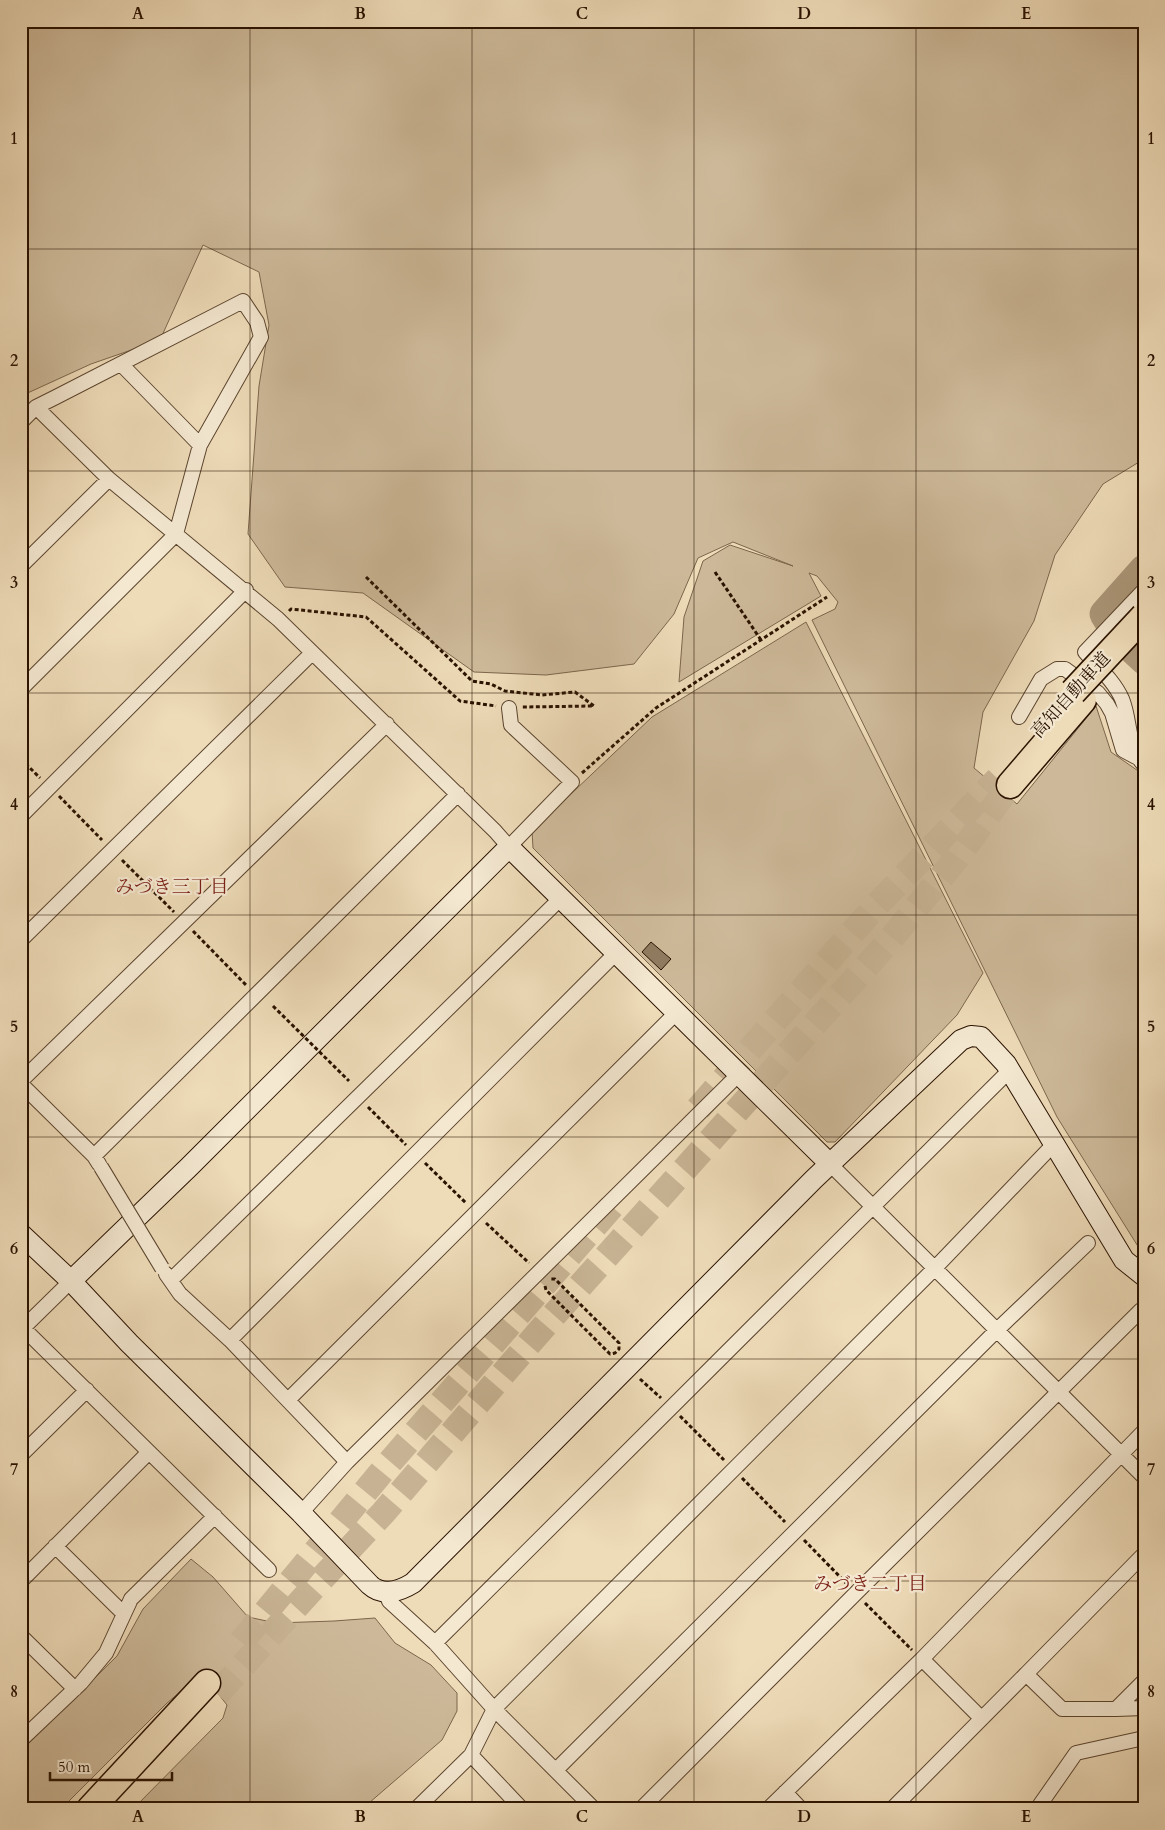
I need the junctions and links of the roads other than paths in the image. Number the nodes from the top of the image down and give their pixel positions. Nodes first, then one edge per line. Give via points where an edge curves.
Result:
1 (121, 364) junction
2 (36, 408) junction
3 (21, 422) edge
4 (200, 444) junction
5 (109, 479) junction
6 (176, 534) junction
7 (21, 566) edge
8 (246, 590) junction
9 (1144, 590) edge
10 (1144, 616) edge
11 (1144, 631) edge
12 (312, 653) junction
13 (21, 689) edge
14 (1078, 696) junction
15 (509, 708) road end
16 (1019, 717) dead end
17 (387, 724) junction
18 (1140, 761) edge
19 (1005, 780) tunnel mouth
20 (458, 794) junction
21 (21, 816) edge
22 (509, 847) junction
23 (560, 898) junction
24 (21, 940) edge
25 (616, 954) junction
26 (676, 1013) junction
27 (1010, 1070) junction
28 (738, 1075) junction
29 (21, 1083) edge
30 (1054, 1144) junction
31 (97, 1162) junction
32 (830, 1164) junction
33 (872, 1206) junction
34 (21, 1234) edge
35 (1088, 1243) dead end
36 (934, 1268) junction
37 (1144, 1276) edge
38 (171, 1280) junction
39 (71, 1281) junction
40 (1141, 1310) dead end
41 (22, 1328) edge
42 (997, 1330) junction
43 (230, 1340) junction
44 (87, 1390) junction
45 (1060, 1392) junction
46 (288, 1400) junction
47 (1144, 1431) edge
48 (149, 1452) junction
49 (1121, 1454) junction
50 (21, 1455) edge
51 (347, 1462) junction
52 (1144, 1477) edge
53 (301, 1513) junction
54 (215, 1516) junction
55 (55, 1546) junction
56 (1144, 1554) edge
57 (269, 1570) dead end
58 (21, 1580) edge
59 (385, 1591) junction
60 (123, 1613) junction
61 (21, 1636) edge
62 (435, 1643) junction
63 (918, 1656) junction
64 (1026, 1674) junction
65 (1144, 1681) edge
66 (75, 1689) junction
67 (1144, 1708) edge
68 (494, 1709) junction
69 (1116, 1709) junction
70 (981, 1718) junction
71 (1144, 1738) edge
72 (21, 1740) edge
73 (470, 1755) junction
74 (556, 1770) junction
75 (785, 1792) junction
76 (90, 1809) edge
77 (111, 1809) edge
78 (416, 1809) edge
79 (522, 1809) edge
80 (594, 1809) edge
81 (641, 1809) edge
82 (768, 1809) edge
83 (801, 1809) edge
84 (892, 1809) edge
85 (1037, 1809) edge

1 - 2 street
1 - 4 street
1 - 4 street via 243,301 258,322 261,337
2 - 3 street
2 - 5 street
4 - 6 street
5 - 6 street
5 - 7 street
6 - 8 street
6 - 13 street
8 - 12 street
8 - 21 street
9 - 18 street via 1085,652 1113,683 1121,698 1133,750
10 - 14 highway, 高知自動車道, bridge
11 - 14 highway, 高知自動車道
12 - 17 street
12 - 24 street
14 - 19 highway, 高知自動車道
15 - 22 street via 511,725 572,782
16 - 18 street via 1041,679 1057,669 1064,669 1098,693 1112,714 1123,750
17 - 20 street
17 - 29 street
20 - 22 street
20 - 31 street via 256,995
22 - 23 street
22 - 39 street via 189,1168
23 - 25 street
23 - 38 street
25 - 26 street
25 - 43 street
26 - 28 street
26 - 46 street
27 - 30 street
27 - 32 street via 981,1037 961,1040
27 - 33 street
28 - 32 street
28 - 51 street via 541,1276
29 - 31 street
30 - 36 street
30 - 37 street via 1124,1260
31 - 38 street, bridge
32 - 33 street
32 - 59 street via 413,1582 402,1590
33 - 36 street
33 - 62 street
34 - 39 street
35 - 42 street
36 - 42 street
36 - 68 street
38 - 43 street via 180,1294
39 - 41 street
39 - 53 street
40 - 45 street
41 - 44 street
42 - 45 street
42 - 74 street
43 - 46 street
44 - 48 street
44 - 50 street
45 - 49 street
45 - 81 street
46 - 51 street
47 - 49 street
48 - 54 street
48 - 55 street
49 - 52 street
49 - 63 street
51 - 53 street
53 - 59 street via 370,1585
54 - 57 street
54 - 60 street via 131,1599
55 - 58 street
55 - 60 street
56 - 64 street
59 - 62 street via 389,1602
60 - 66 street via 106,1653
61 - 66 street
62 - 68 street
63 - 70 street
63 - 75 street
64 - 69 street via 1062,1709
64 - 70 street
65 - 69 street
66 - 72 street
67 - 69 street
68 - 73 street
68 - 74 street
70 - 84 street
71 - 85 street via 1076,1753
73 - 78 street
73 - 79 street
74 - 80 street
75 - 82 street
75 - 83 street
76 - 77 highway via 212,1689

